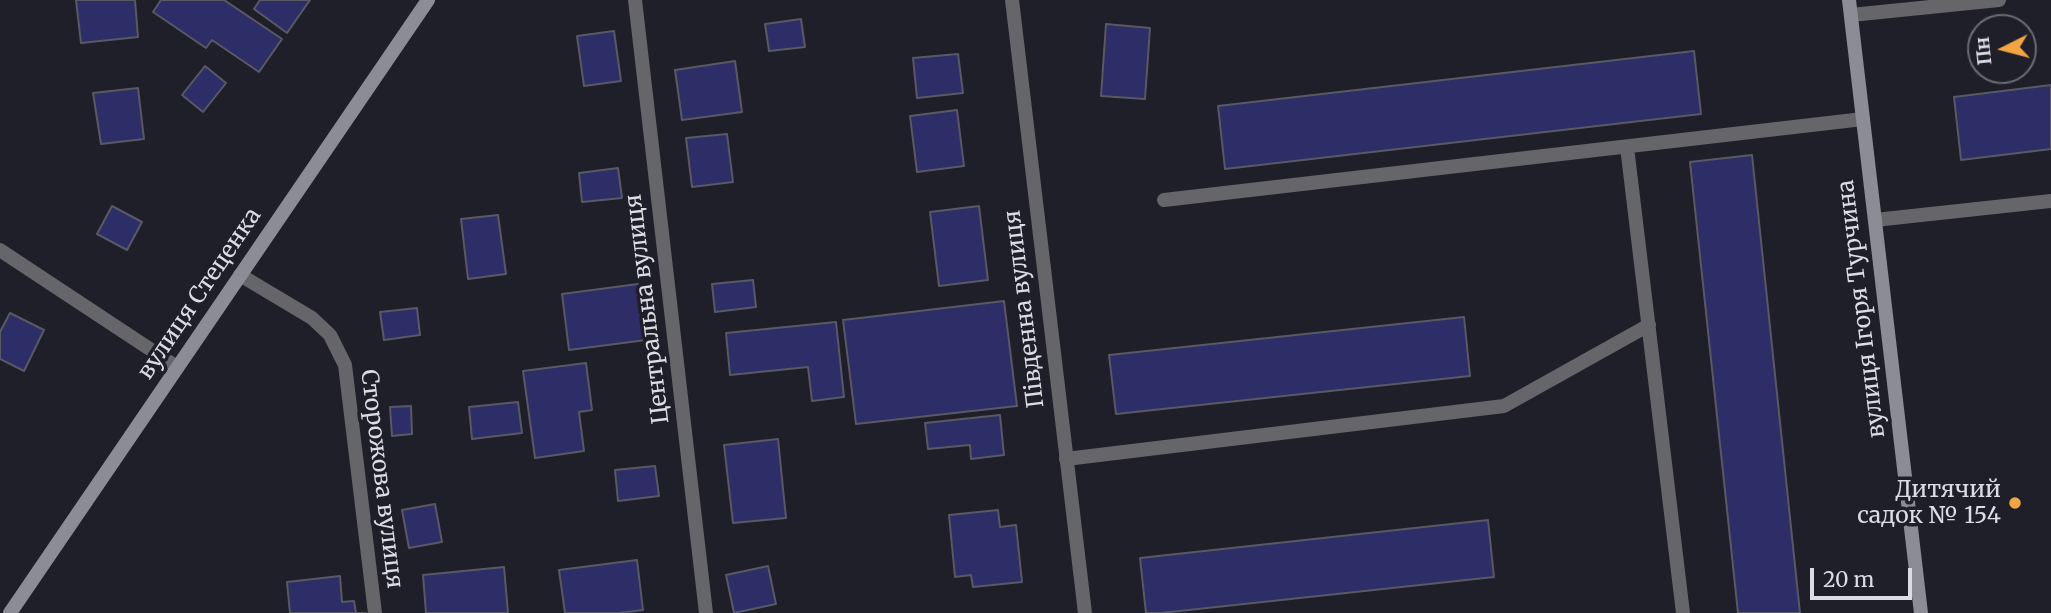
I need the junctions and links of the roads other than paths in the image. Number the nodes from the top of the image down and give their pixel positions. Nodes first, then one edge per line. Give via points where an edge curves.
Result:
1 (428, 0) edge
2 (635, 0) edge
3 (1012, 0) edge
4 (1999, 0) edge
5 (1850, 7) edge
6 (1863, 119) junction
7 (1627, 147) junction
8 (1164, 200) dead end
9 (2051, 201) edge
10 (1875, 220) junction
11 (0, 250) edge
12 (240, 275) junction
13 (1649, 325) junction
14 (177, 368) junction
15 (1066, 459) junction
16 (10, 613) edge
17 (375, 613) edge
18 (706, 613) edge
19 (1085, 613) edge
20 (1683, 613) edge
21 (1921, 613) edge

1 - 12 main road, вулиця Стеценка
2 - 18 street, Центральна вулиця
3 - 15 street, Південна вулиця
4 - 5 street
5 - 6 main road, вулиця Ігоря Турчина
6 - 7 street
6 - 10 main road, вулиця Ігоря Турчина
7 - 8 street
7 - 13 street
9 - 10 street
10 - 21 main road, вулиця Ігоря Турчина
11 - 14 street
12 - 14 main road, вулиця Стеценка
12 - 17 street, Сторожова вулиця via 312,318 330,335 345,365
13 - 15 street via 1504,406
13 - 20 street
14 - 16 main road, вулиця Стеценка
15 - 19 street, Південна вулиця

